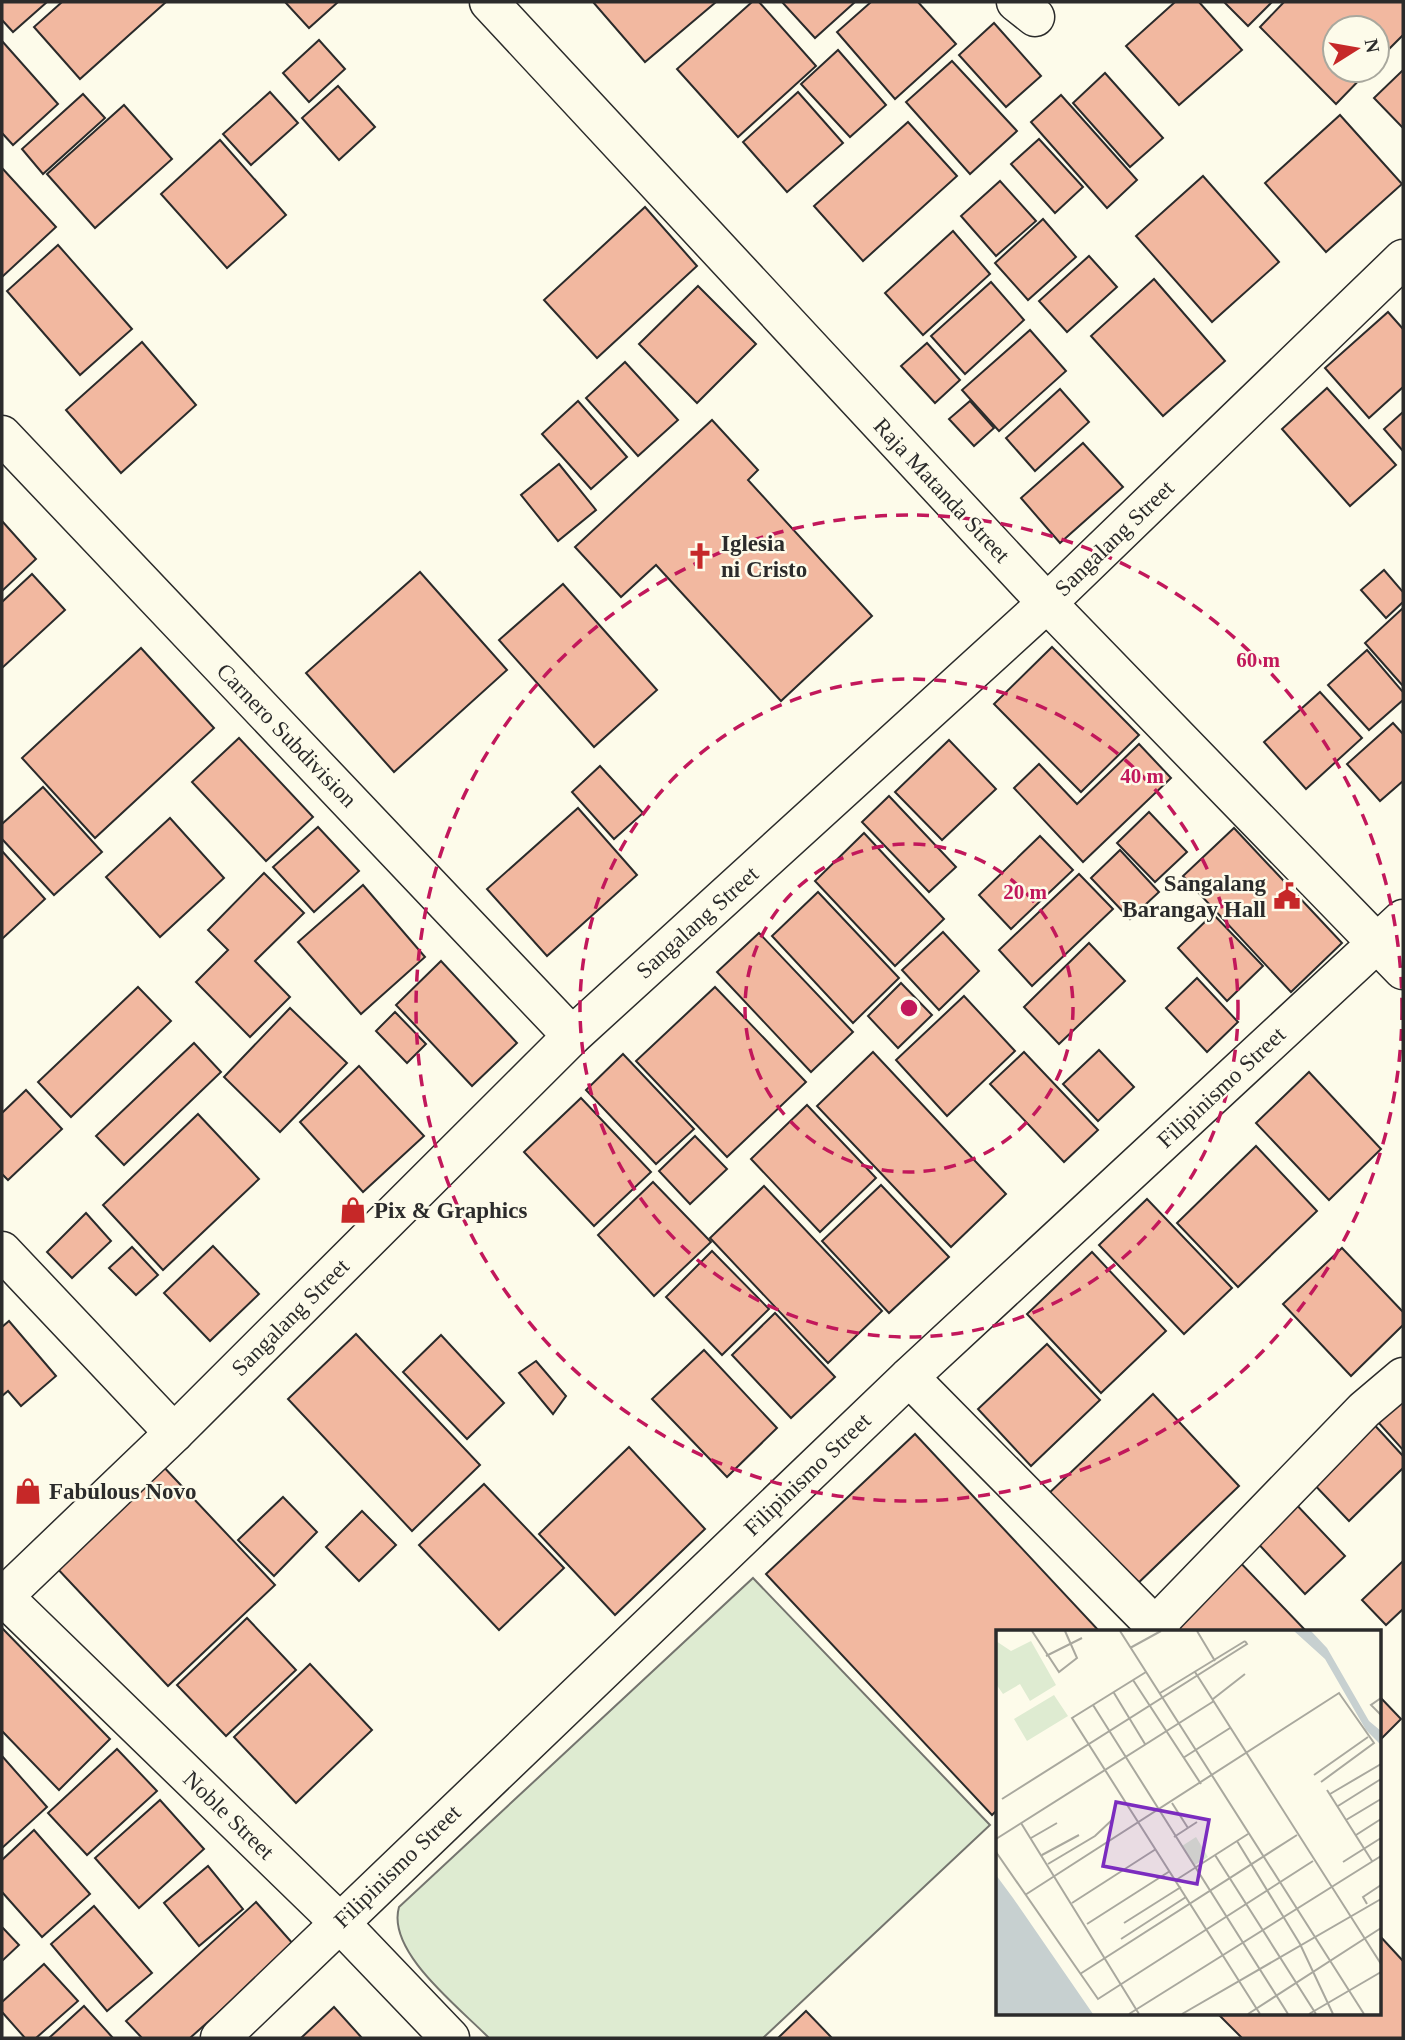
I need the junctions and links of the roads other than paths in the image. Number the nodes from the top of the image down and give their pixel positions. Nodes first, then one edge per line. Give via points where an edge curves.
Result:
1 (489, 2) edge
2 (1403, 259) edge
3 (2, 435) edge
4 (1047, 603) junction
5 (1390, 931) edge
6 (1403, 970) edge
7 (572, 1035) junction
8 (2, 1251) edge
9 (909, 1377) junction
10 (1403, 1377) edge
11 (174, 1433) junction
12 (3, 1597) edge
13 (1158, 1629) edge
14 (338, 1921) junction
15 (220, 2038) edge
16 (450, 2038) edge

1 - 4 street, Raja Matanda Street
2 - 4 street, Sangalang Street
3 - 7 street, Carnero Subdivision
4 - 5 street, Raja Matanda Street
4 - 7 street, Sangalang Street
5 - 6 street, Raja Matanda Street
5 - 9 street, Filipinismo Street
7 - 11 street, Sangalang Street
8 - 11 street
9 - 13 street
9 - 14 street, Filipinismo Street
10 - 13 street via 1364,1410
11 - 12 street, Sangalang Street
12 - 14 street, Noble Street
14 - 15 street, Filipinismo Street
14 - 16 street, Noble Street

